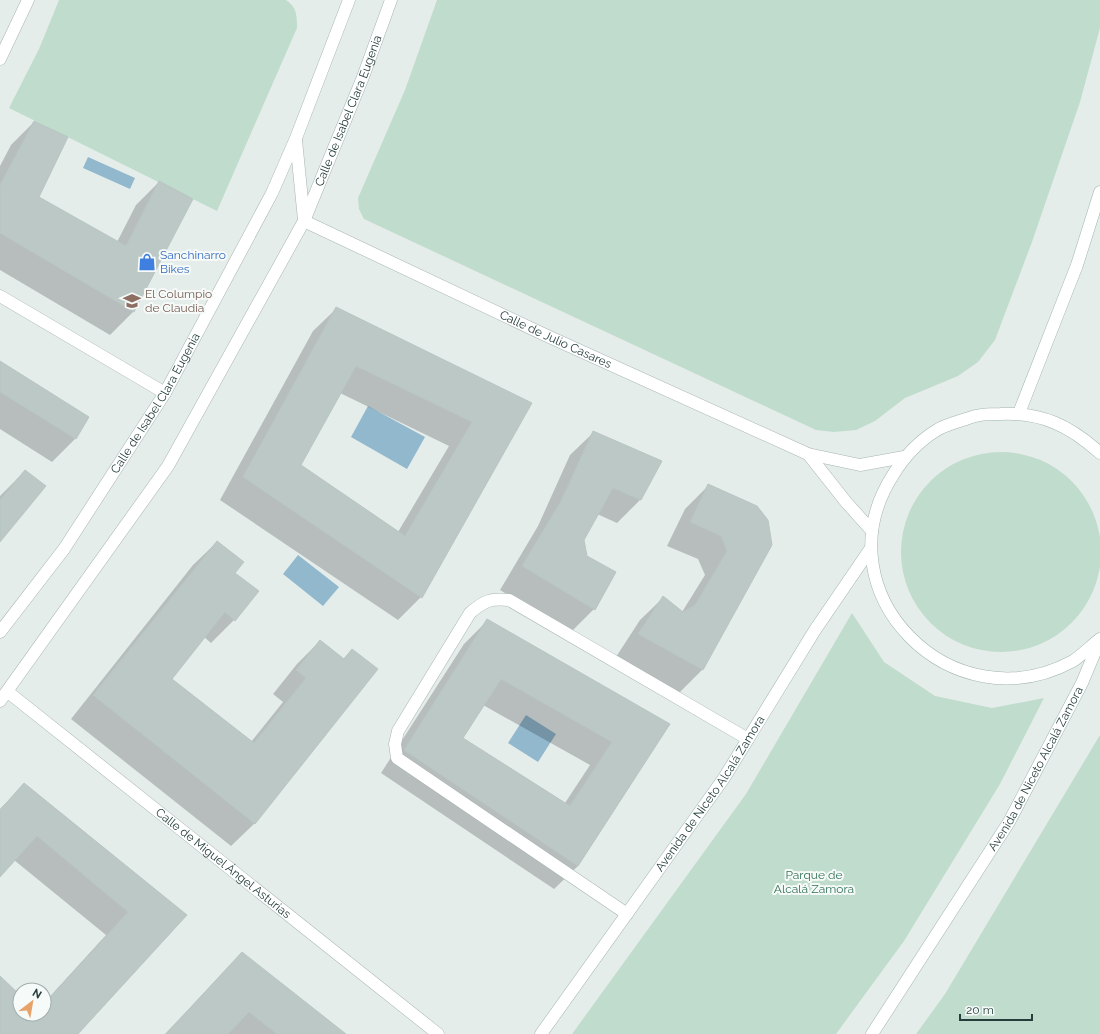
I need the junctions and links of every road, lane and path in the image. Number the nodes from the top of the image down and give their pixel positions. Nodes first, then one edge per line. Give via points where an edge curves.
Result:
1 (28, 0) edge
2 (349, 0) edge
3 (391, 0) edge
4 (0, 59) edge
5 (296, 138) junction
6 (1100, 192) edge
7 (304, 221) junction
8 (0, 296) edge
9 (166, 393) junction
10 (1019, 413) junction
11 (1100, 453) edge
12 (808, 454) junction
13 (904, 457) junction
14 (872, 531) junction
15 (871, 548) junction
16 (0, 632) edge
17 (1100, 639) edge
18 (8, 692) junction
19 (0, 701) edge
20 (748, 739) junction
21 (627, 914) junction
22 (438, 1034) edge
23 (541, 1034) edge
24 (872, 1034) edge

1 - 4 street
2 - 5 street, Calle de Isabel Clara Eugenia
3 - 7 street, Calle de Isabel Clara Eugenia via 363,77
5 - 7 street, Calle de Isabel Clara Eugenia
5 - 9 street, Calle de Isabel Clara Eugenia via 272,193
6 - 10 street via 1078,265
7 - 12 street, Calle de Julio Casares via 543,334
7 - 18 street, Calle de Isabel Clara Eugenia via 168,466
8 - 9 street
9 - 16 street, Calle de Isabel Clara Eugenia via 64,549
10 - 11 street via 1051,420 1081,436
10 - 13 street via 977,415 937,430
12 - 13 street, Calle de Julio Casares via 860,465
12 - 14 street, Calle de Julio Casares
13 - 14 street via 882,491
14 - 15 street
15 - 17 street via 876,582 890,614 912,641 940,662 972,675 1007,679 1041,674 1073,660
15 - 20 street, Avenida de Niceto Alcalá Zamora via 815,630
17 - 24 street, Avenida de Niceto Alcalá Zamora via 1082,684 1009,822
18 - 19 street, Calle de Isabel Clara Eugenia
18 - 22 street, Calle de Miguel Ángel Asturias
20 - 21 street, Avenida de Niceto Alcalá Zamora via 724,778
20 - 21 street via 509,600 484,602 470,613 398,730 395,744 397,758
21 - 23 street, Avenida de Niceto Alcalá Zamora

